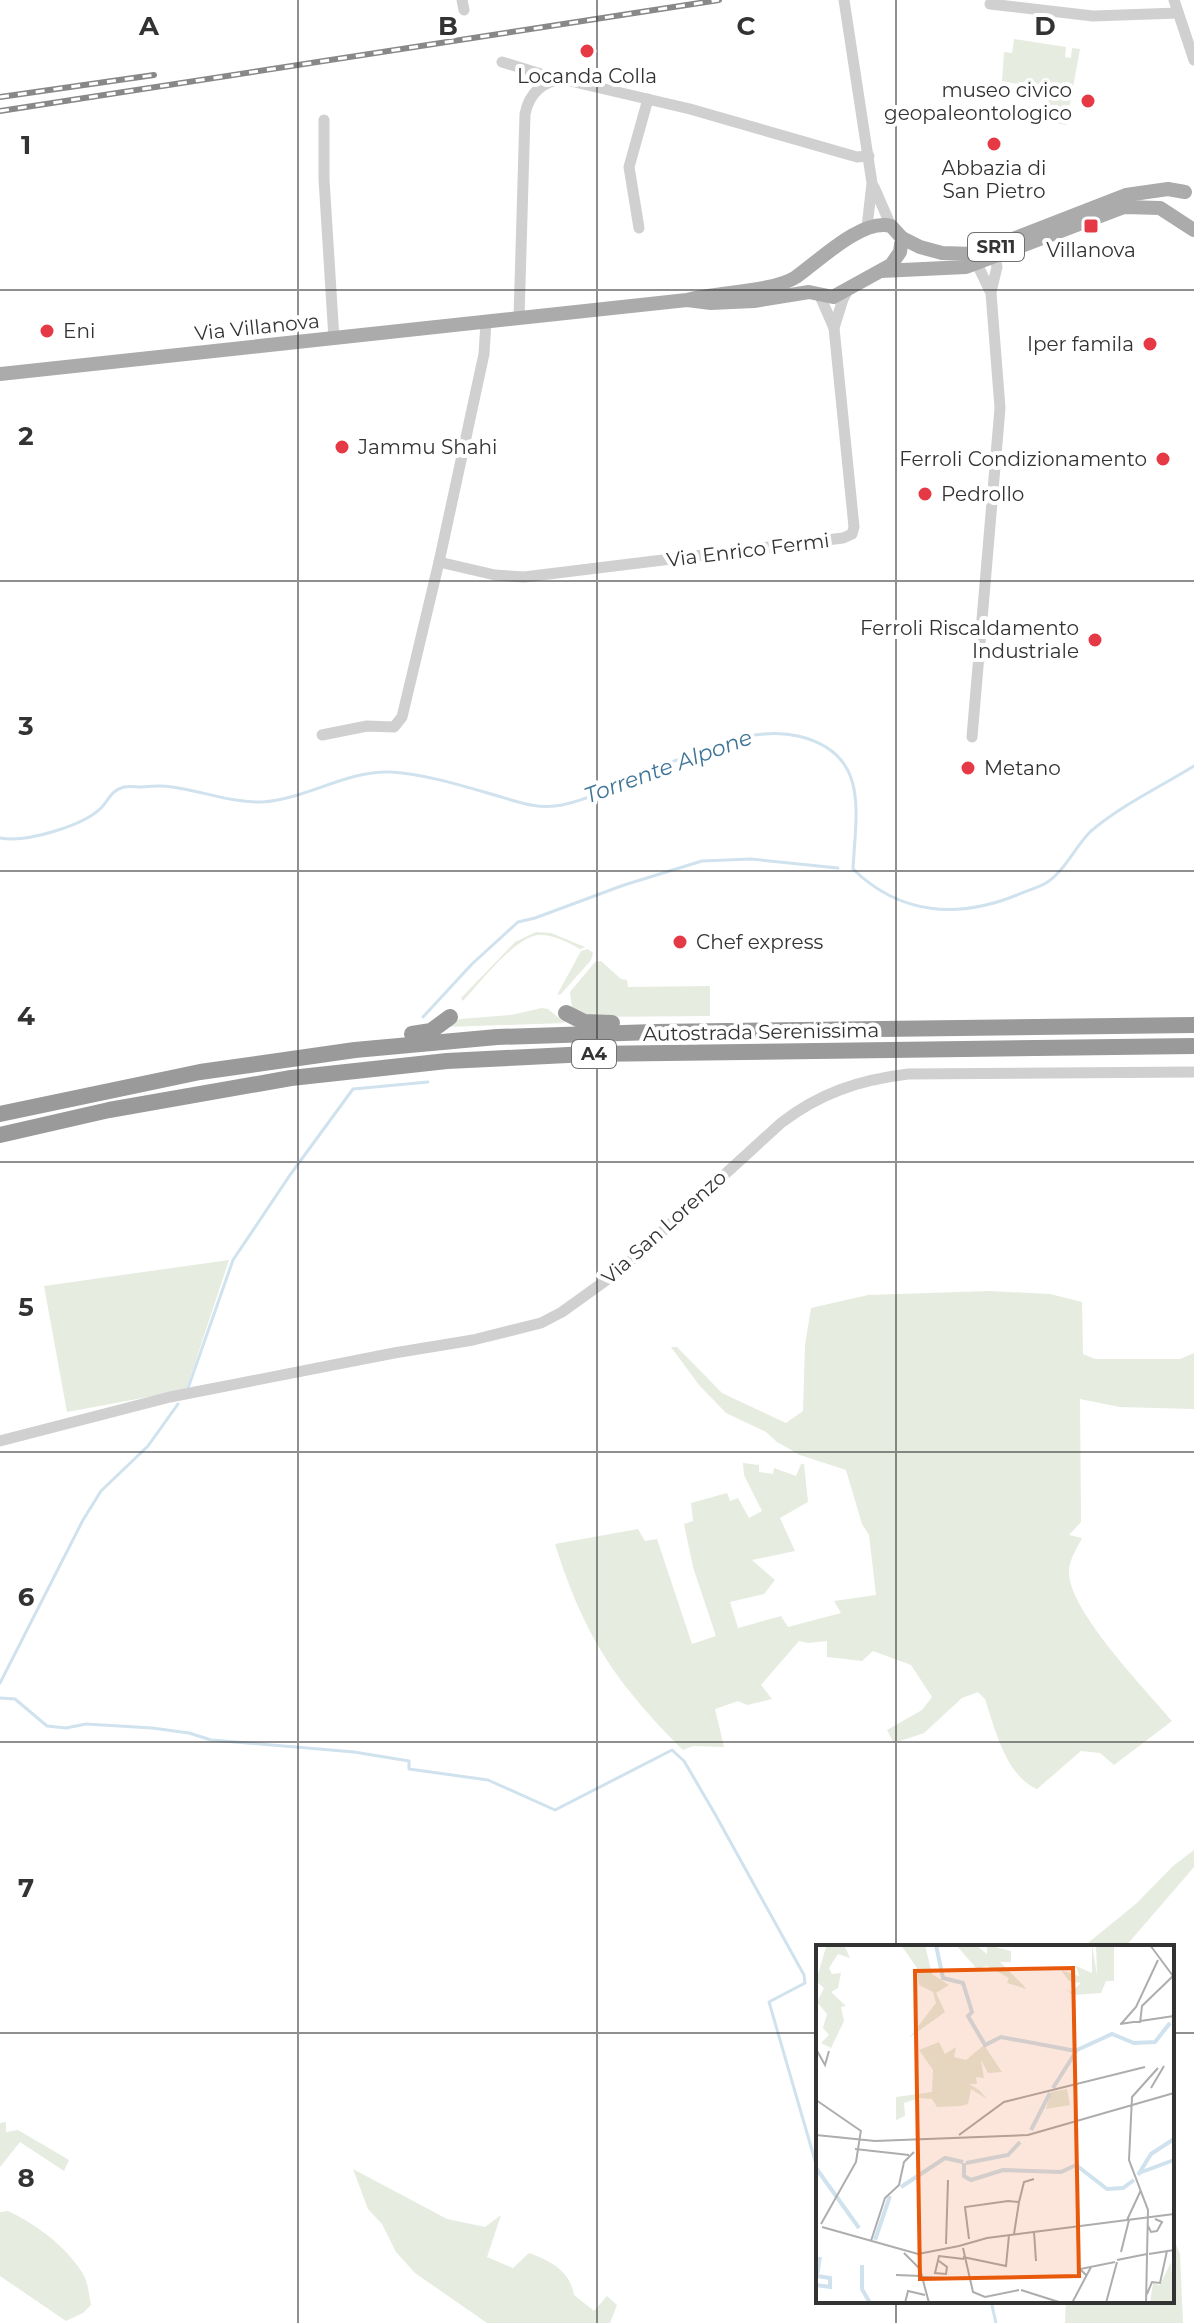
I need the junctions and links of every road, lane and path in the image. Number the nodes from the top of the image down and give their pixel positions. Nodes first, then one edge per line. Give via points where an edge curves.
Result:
1 (844, 0) edge
2 (1174, 0) edge
3 (990, 4) dead end
4 (1179, 18) junction
5 (1194, 23) edge
6 (1194, 60) edge
7 (502, 62) dead end
8 (558, 79) junction
9 (648, 99) junction
10 (324, 120) dead end
11 (869, 156) junction
12 (872, 183) junction
13 (1190, 191) edge
14 (1180, 219) junction
15 (891, 226) junction
16 (867, 227) junction
17 (639, 228) dead end
18 (1194, 230) edge
19 (902, 238) junction
20 (995, 258) junction
21 (977, 264) junction
22 (810, 265) junction
23 (881, 271) junction
24 (848, 290) junction
25 (991, 293) junction
26 (818, 294) junction
27 (687, 300) junction
28 (519, 318) junction
29 (486, 322) junction
30 (834, 328) junction
31 (334, 339) junction
32 (0, 374) edge
33 (439, 562) junction
34 (322, 735) dead end
35 (972, 737) dead end
36 (566, 1013) dead end
37 (450, 1017) dead end
38 (1194, 1025) edge
39 (689, 1032) junction
40 (1194, 1046) edge
41 (355, 1050) junction
42 (1194, 1072) edge
43 (0, 1114) edge
44 (0, 1135) edge
45 (0, 1441) edge

1 - 11 street
2 - 4 street
3 - 4 street via 1093,16
4 - 5 street
4 - 6 street
7 - 8 street
8 - 9 street
8 - 28 street via 534,92 525,114
9 - 11 street
9 - 17 street via 629,167
10 - 31 street
11 - 12 street
12 - 15 street
12 - 16 street
13 - 14 main road via 1179,202
13 - 19 main road, SR11 via 1126,195 974,254 929,251
14 - 18 main road, SR11
14 - 20 main road, SR11 via 1155,207 1124,207
15 - 16 main road
15 - 19 main road
16 - 22 main road, Via Villanova
19 - 23 main road via 897,259
20 - 21 main road, SR11
20 - 25 street
21 - 23 main road, SR11
21 - 25 street
22 - 26 main road via 808,282
22 - 27 main road, Via Villanova via 778,285
23 - 24 main road, Via Villanova
24 - 26 main road, Via Villanova via 833,297
24 - 30 street, Via Enrico Fermi
25 - 35 street via 999,423
26 - 27 main road, Via Villanova via 711,303
26 - 30 street, Via Enrico Fermi
27 - 28 main road, Via Villanova
28 - 29 main road, Via Villanova
29 - 31 main road, Via Villanova
29 - 33 street via 484,354
30 - 33 street, Via Enrico Fermi via 854,527 848,536 524,577
31 - 32 main road, Via Villanova
33 - 34 street via 402,717 394,727
36 - 39 highway via 590,1023
37 - 41 highway via 431,1031
38 - 39 highway, Autostrada Serenissima / A4
39 - 41 highway, Autostrada Serenissima / A4 via 534,1035
40 - 44 highway, Autostrada Serenissima / A4 via 588,1054 447,1061 291,1078
41 - 43 highway, Autostrada Serenissima / A4 via 200,1072
42 - 45 street, Via San Lorenzo via 908,1074 838,1088 805,1104 619,1271 541,1323 170,1397

